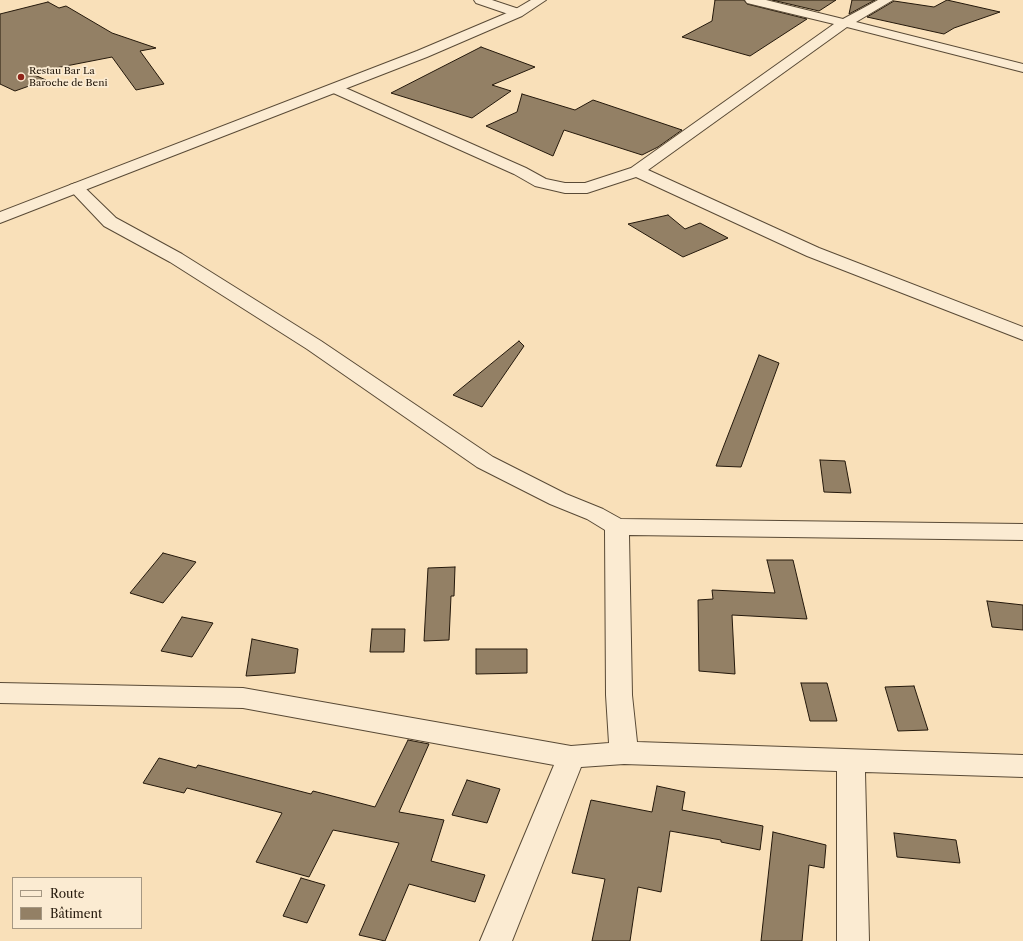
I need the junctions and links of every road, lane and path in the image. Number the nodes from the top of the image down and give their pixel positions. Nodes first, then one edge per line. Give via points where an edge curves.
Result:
1 (480, 0) edge
2 (540, 0) edge
3 (751, 0) edge
4 (887, 0) edge
5 (518, 14) junction
6 (844, 23) junction
7 (1023, 68) edge
8 (336, 89) junction
9 (637, 171) junction
10 (76, 188) junction
11 (0, 218) edge
12 (1023, 334) edge
13 (617, 527) junction
14 (1023, 532) edge
15 (0, 693) edge
16 (624, 753) junction
17 (572, 757) junction
18 (851, 761) junction
19 (1023, 766) edge
20 (496, 941) edge
21 (853, 941) edge

1 - 5 street
2 - 5 street
3 - 6 street
4 - 6 street
5 - 8 street
6 - 7 street
6 - 9 street
8 - 9 street via 520,171 541,183 565,188 587,188
8 - 10 street
9 - 12 street via 813,252
10 - 11 street
10 - 13 street via 110,222 176,258 314,345 485,462
13 - 14 street
13 - 16 street via 619,695
15 - 17 street via 243,698
16 - 17 street
16 - 18 street
17 - 20 street
18 - 19 street
18 - 21 street

